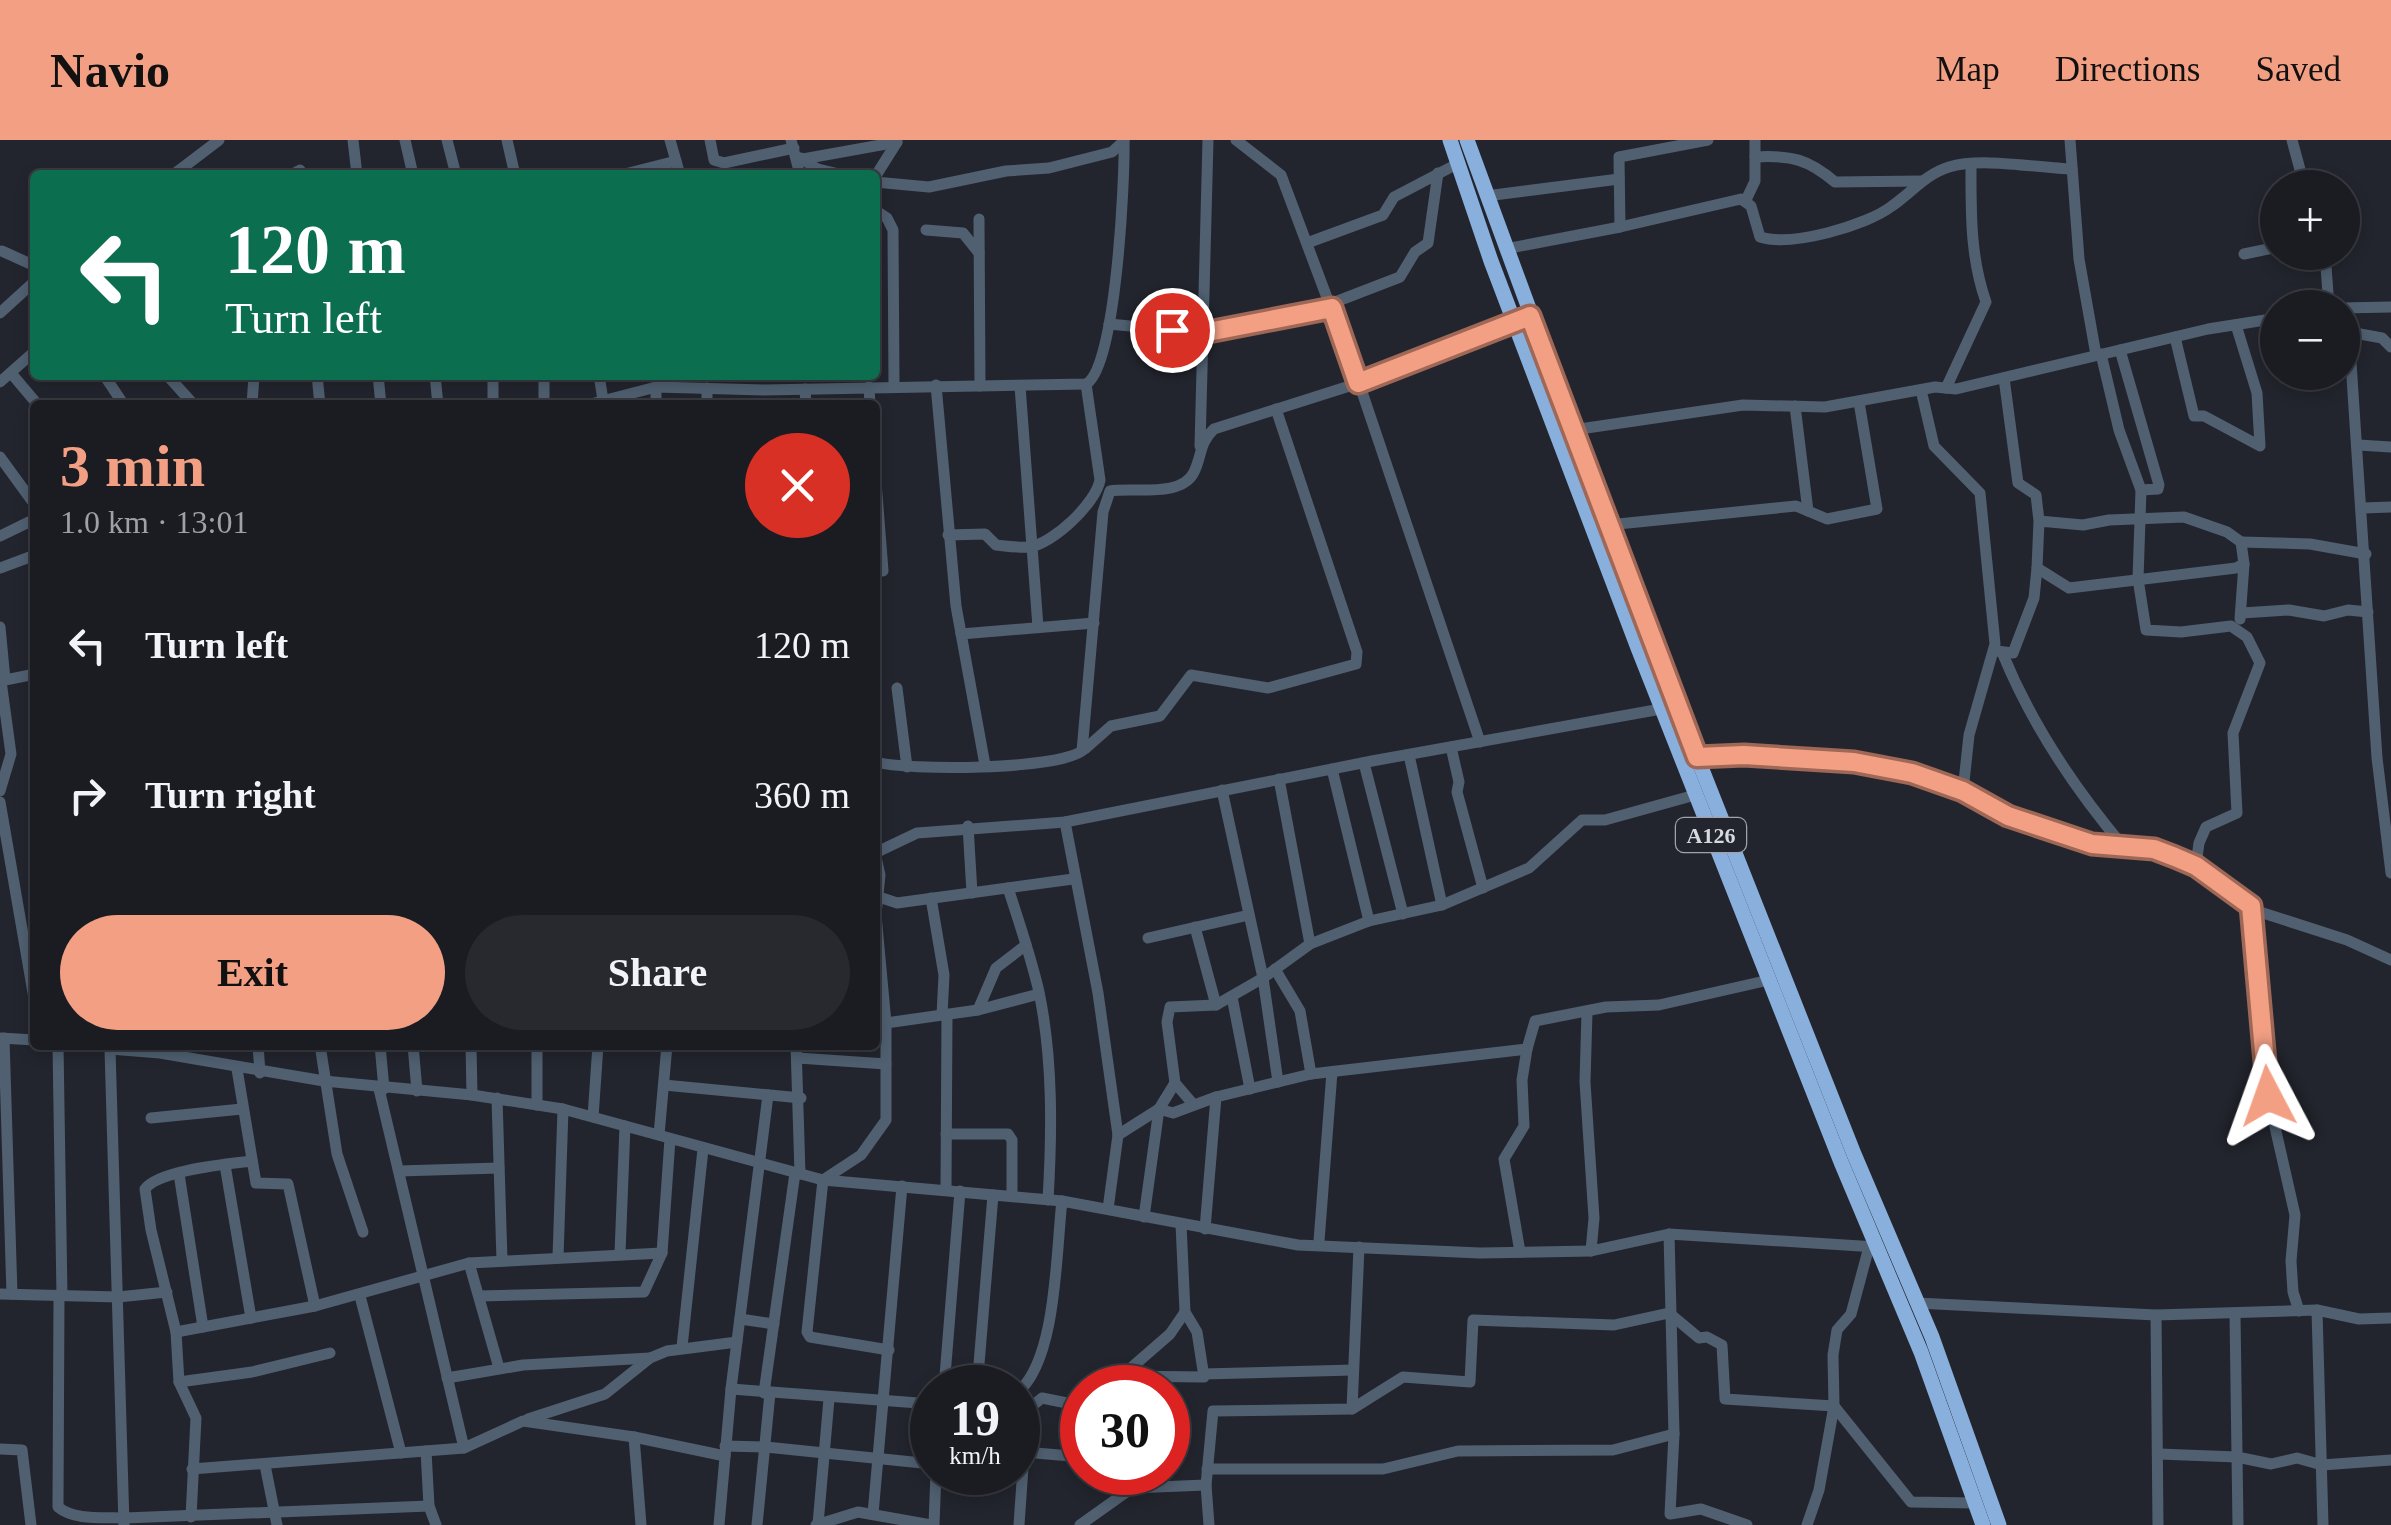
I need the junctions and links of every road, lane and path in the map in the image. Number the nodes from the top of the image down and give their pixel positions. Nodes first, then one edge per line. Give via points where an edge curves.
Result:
1 (219, 140) edge
2 (353, 140) edge
3 (405, 140) edge
4 (448, 140) edge
5 (507, 140) edge
6 (670, 140) edge
7 (710, 140) edge
8 (1208, 140) edge
9 (1236, 140) edge
10 (1450, 140) edge
11 (1466, 140) edge
12 (1708, 140) edge
13 (1755, 140) edge
14 (2070, 140) edge
15 (2292, 140) edge
16 (898, 141) edge
17 (1124, 141) edge
18 (796, 151) edge
19 (1755, 157) junction
20 (676, 161) junction
21 (1457, 164) junction
22 (1970, 164) junction
23 (739, 168) edge
24 (2072, 169) junction
25 (180, 170) edge
26 (356, 170) edge
27 (413, 170) edge
28 (455, 170) edge
29 (514, 170) edge
30 (641, 170) edge
31 (679, 170) edge
32 (820, 170) edge
33 (2300, 170) edge
34 (880, 171) edge
35 (1438, 173) junction
36 (1618, 179) junction
37 (880, 180) edge
38 (1922, 181) junction
39 (1486, 196) junction
40 (1746, 200) junction
41 (880, 213) edge
42 (979, 219) dead end
43 (1620, 227) junction
44 (926, 230) dead end
45 (1307, 242) junction
46 (1505, 248) junction
47 (2, 251) dead end
48 (2260, 251) edge
49 (979, 253) junction
50 (2244, 254) dead end
51 (30, 264) edge
52 (30, 285) edge
53 (1331, 306) junction
54 (2391, 307) edge
55 (2360, 308) edge
56 (0, 312) edge
57 (1522, 319) junction
58 (2260, 321) edge
59 (1109, 324) junction
60 (2236, 325) junction
61 (1203, 333) junction
62 (2360, 334) edge
63 (2175, 337) junction
64 (2391, 347) edge
65 (2120, 350) junction
66 (2099, 354) junction
67 (30, 356) edge
68 (11, 373) junction
69 (2004, 378) junction
70 (172, 380) edge
71 (764, 380) edge
72 (0, 382) edge
73 (822, 382) edge
74 (654, 383) edge
75 (1358, 383) junction
76 (715, 384) edge
77 (1086, 384) junction
78 (936, 385) junction
79 (894, 386) junction
80 (980, 386) junction
81 (1020, 386) junction
82 (869, 387) junction
83 (1946, 388) junction
84 (805, 389) junction
85 (764, 390) junction
86 (1921, 390) junction
87 (2354, 390) edge
88 (34, 400) edge
89 (190, 400) edge
90 (608, 400) edge
91 (806, 400) edge
92 (870, 400) edge
93 (1859, 402) junction
94 (1795, 406) junction
95 (1276, 409) junction
96 (1573, 430) junction
97 (2358, 444) junction
98 (1200, 447) junction
99 (2391, 447) edge
100 (0, 457) edge
101 (2142, 490) junction
102 (30, 497) edge
103 (2391, 507) edge
104 (2363, 508) junction
105 (1808, 511) junction
106 (30, 521) edge
107 (2039, 521) junction
108 (2141, 522) junction
109 (1608, 525) junction
110 (880, 533) edge
111 (948, 535) junction
112 (0, 536) edge
113 (2241, 542) junction
114 (1032, 547) junction
115 (2366, 554) junction
116 (30, 557) edge
117 (2244, 564) junction
118 (0, 568) edge
119 (2037, 568) junction
120 (883, 571) dead end
121 (2138, 579) junction
122 (2368, 612) junction
123 (2242, 613) junction
124 (1094, 623) junction
125 (2231, 626) junction
126 (0, 627) edge
127 (1038, 627) junction
128 (962, 634) junction
129 (1998, 651) junction
130 (30, 675) edge
131 (2, 681) edge
132 (897, 688) dead end
133 (1662, 710) junction
134 (1480, 742) junction
135 (1451, 747) junction
136 (1082, 751) junction
137 (1409, 755) junction
138 (1697, 757) junction
139 (880, 763) edge
140 (1364, 763) junction
141 (985, 766) junction
142 (906, 767) junction
143 (1332, 769) junction
144 (1278, 779) junction
145 (1222, 790) junction
146 (0, 791) edge
147 (1963, 791) junction
148 (1695, 796) junction
149 (0, 802) edge
150 (1065, 822) junction
151 (968, 826) junction
152 (2123, 846) junction
153 (880, 849) edge
154 (2196, 866) junction
155 (2391, 873) edge
156 (1073, 879) junction
157 (1008, 888) junction
158 (1483, 888) junction
159 (972, 893) junction
160 (880, 897) edge
161 (931, 898) junction
162 (1442, 905) junction
163 (2251, 906) junction
164 (1403, 914) junction
165 (1249, 915) junction
166 (1369, 922) junction
167 (1195, 927) junction
168 (1148, 938) dead end
169 (1310, 944) junction
170 (1026, 945) junction
171 (2391, 960) edge
172 (1275, 969) junction
173 (30, 975) edge
174 (1263, 978) junction
175 (1769, 980) junction
176 (1039, 994) junction
177 (1232, 998) junction
178 (1216, 1004) junction
179 (978, 1010) junction
180 (1588, 1012) junction
181 (944, 1015) junction
182 (881, 1020) edge
183 (2, 1038) edge
184 (30, 1040) edge
185 (1527, 1049) junction
186 (58, 1050) edge
187 (107, 1050) edge
188 (164, 1050) edge
189 (203, 1050) edge
190 (258, 1050) edge
191 (321, 1050) edge
192 (380, 1050) edge
193 (413, 1050) edge
194 (472, 1050) edge
195 (537, 1050) edge
196 (598, 1050) edge
197 (667, 1050) edge
198 (797, 1052) edge
199 (204, 1060) junction
200 (886, 1064) junction
201 (237, 1069) junction
202 (260, 1072) junction
203 (1332, 1072) junction
204 (1311, 1074) junction
205 (324, 1081) junction
206 (1278, 1082) junction
207 (1175, 1083) junction
208 (664, 1085) junction
209 (382, 1089) junction
210 (1250, 1089) junction
211 (417, 1091) junction
212 (472, 1095) junction
213 (768, 1095) junction
214 (1216, 1097) junction
215 (497, 1098) junction
216 (801, 1098) junction
217 (1192, 1104) junction
218 (537, 1105) junction
219 (242, 1109) junction
220 (563, 1109) junction
221 (1160, 1110) junction
222 (593, 1117) junction
223 (151, 1118) dead end
224 (624, 1126) junction
225 (4, 1129) edge
226 (946, 1134) junction
227 (1118, 1135) junction
228 (665, 1137) junction
229 (703, 1149) junction
230 (252, 1161) junction
231 (761, 1164) junction
232 (225, 1165) junction
233 (500, 1168) junction
234 (399, 1171) junction
235 (798, 1173) junction
236 (179, 1174) junction
237 (823, 1180) junction
238 (902, 1186) junction
239 (953, 1191) junction
240 (993, 1194) junction
241 (1012, 1196) junction
242 (1055, 1200) junction
243 (1108, 1209) junction
244 (1144, 1216) junction
245 (1181, 1224) junction
246 (1205, 1228) junction
247 (363, 1232) dead end
248 (1669, 1234) junction
249 (1319, 1241) dead end
250 (1358, 1247) junction
251 (1872, 1247) junction
252 (1591, 1251) junction
253 (1520, 1252) junction
254 (662, 1253) junction
255 (620, 1254) junction
256 (558, 1257) junction
257 (502, 1261) junction
258 (469, 1263) junction
259 (424, 1276) junction
260 (167, 1292) junction
261 (6, 1294) edge
262 (61, 1296) junction
263 (360, 1296) junction
264 (479, 1296) junction
265 (118, 1297) junction
266 (1917, 1303) junction
267 (315, 1306) junction
268 (2317, 1310) junction
269 (2299, 1311) junction
270 (1185, 1312) junction
271 (1669, 1313) junction
272 (2234, 1314) junction
273 (2156, 1315) junction
274 (251, 1318) junction
275 (2391, 1318) edge
276 (740, 1319) junction
277 (774, 1324) junction
278 (203, 1327) junction
279 (176, 1332) junction
280 (737, 1342) junction
281 (682, 1348) junction
282 (889, 1350) junction
283 (330, 1353) dead end
284 (650, 1358) junction
285 (945, 1365) edge
286 (978, 1365) edge
287 (1036, 1365) edge
288 (1132, 1365) edge
289 (499, 1368) junction
290 (1353, 1370) junction
291 (1203, 1374) junction
292 (1190, 1377) edge
293 (448, 1378) junction
294 (178, 1382) junction
295 (731, 1389) junction
296 (767, 1393) junction
297 (1040, 1395) edge
298 (1042, 1398) joint
299 (829, 1399) junction
300 (882, 1402) junction
301 (1060, 1402) edge
302 (910, 1403) edge
303 (1834, 1406) junction
304 (1352, 1409) junction
305 (524, 1421) junction
306 (1674, 1434) junction
307 (634, 1436) junction
308 (766, 1446) junction
309 (464, 1448) junction
310 (0, 1449) edge
311 (426, 1451) junction
312 (725, 1451) junction
313 (824, 1452) junction
314 (401, 1453) junction
315 (2160, 1454) junction
316 (2237, 1457) junction
317 (878, 1459) junction
318 (2391, 1460) edge
319 (910, 1462) edge
320 (265, 1465) junction
321 (2322, 1465) junction
322 (192, 1469) junction
323 (1208, 1469) junction
324 (1190, 1485) edge
325 (1206, 1485) junction
326 (934, 1495) edge
327 (1020, 1495) edge
328 (1120, 1495) edge
329 (1975, 1503) junction
330 (428, 1506) junction
331 (191, 1517) junction
332 (876, 1518) edge
333 (1670, 1519) edge
334 (277, 1520) edge
335 (79, 1521) edge
336 (125, 1522) edge
337 (817, 1524) edge
338 (31, 1525) edge
339 (436, 1525) edge
340 (640, 1525) edge
341 (720, 1525) edge
342 (758, 1525) edge
343 (932, 1525) edge
344 (1019, 1525) edge
345 (1080, 1525) edge
346 (1209, 1525) edge
347 (1748, 1525) edge
348 (1808, 1525) edge
349 (1983, 1525) edge
350 (1999, 1525) edge
351 (2158, 1525) edge
352 (2238, 1525) edge
353 (2323, 1525) edge

1 - 25 street
2 - 26 street
3 - 27 street
4 - 28 street
5 - 29 street
6 - 20 street
7 - 23 street via 714,160
8 - 61 street
9 - 45 street via 1281,175
10 - 21 highway, A126
11 - 39 highway, A126
12 - 36 street via 1619,157
13 - 19 street
14 - 24 street
15 - 33 street
16 - 18 street
16 - 34 street
17 - 37 street via 1112,152 1049,168 929,188
17 - 59 street
18 - 23 street
18 - 32 street
19 - 38 street via 1789,155 1811,162 1835,182
19 - 40 street
20 - 30 street
20 - 31 street
21 - 35 street
21 - 57 highway, A126
22 - 24 street
22 - 38 street
22 - 83 street via 1972,234 1986,302
24 - 66 street via 2078,259
35 - 45 street via 1394,197 1383,215
35 - 53 street via 1428,244 1400,276
36 - 39 street
36 - 43 street
38 - 40 street via 1888,210 1852,226 1776,239 1760,237
39 - 46 highway, A126
40 - 43 street
41 - 79 street via 893,230
42 - 49 street
43 - 46 street
44 - 49 street via 963,233
45 - 53 street
46 - 57 highway, A126
47 - 51 street
48 - 50 street
49 - 80 street
52 - 56 street
53 - 61 street
53 - 75 street
54 - 55 street
57 - 75 street
57 - 96 highway, A126
57 - 133 highway, A126
58 - 60 street
59 - 61 street
59 - 77 street via 1100,371
60 - 63 street
60 - 63 street via 2257,394 2260,446 2194,416
61 - 98 street
62 - 64 street
63 - 65 street
65 - 66 street
65 - 101 street via 2159,485
66 - 69 street
66 - 101 street
67 - 68 street
68 - 72 street
68 - 88 street
69 - 83 street
69 - 107 street via 2018,484 2036,495
70 - 89 street
71 - 85 street
73 - 82 street
73 - 84 street
74 - 76 street
74 - 90 street
75 - 95 street
75 - 134 street
76 - 85 street
77 - 81 street
77 - 114 street via 1099,487 1052,537
78 - 79 street
78 - 80 street
78 - 111 street
79 - 82 street
80 - 81 street
81 - 114 street
82 - 92 street
83 - 86 street
84 - 85 street
84 - 91 street
86 - 93 street
86 - 129 street via 1934,446 1980,493
87 - 97 street
93 - 94 street
93 - 105 street via 1877,509 1827,519
94 - 96 street via 1743,405
94 - 105 street
95 - 98 street via 1214,429
95 - 136 street via 1356,664 1268,688 1191,675 1160,716 1111,726
96 - 109 highway, A126
97 - 99 street
97 - 104 street
98 - 124 street via 1188,480 1172,488 1110,491 1106,497
100 - 102 street
101 - 108 street
103 - 104 street
104 - 115 street
105 - 109 street via 1796,506 1705,512
106 - 112 street
107 - 108 street
107 - 119 street
108 - 113 street via 2184,518
108 - 121 street
109 - 138 highway, A126
110 - 120 street
111 - 114 street via 985,534 996,545
111 - 128 street
113 - 115 street
113 - 117 street
114 - 127 street
115 - 122 street
116 - 118 street
117 - 121 street
117 - 123 street
119 - 121 street via 2069,588
119 - 129 street via 2034,598 2013,654
121 - 125 street via 2146,630
122 - 123 street
122 - 155 street
123 - 125 street
124 - 127 street
124 - 136 street
125 - 154 street via 2247,637 2260,663 2233,733 2238,813 2206,827
126 - 131 street
127 - 128 street
128 - 141 street
129 - 147 street via 1970,735
129 - 152 street via 2070,775
130 - 131 street
131 - 146 street via 12,754
132 - 142 street
133 - 134 street
133 - 148 highway, A126
134 - 135 street
135 - 137 street
135 - 158 street
136 - 141 street
137 - 140 street
137 - 162 street
138 - 147 street via 1854,762
138 - 266 highway, A126
139 - 142 street
140 - 143 street
140 - 164 street
141 - 142 street
143 - 144 street
143 - 166 street
144 - 145 street
144 - 169 street
145 - 150 street
145 - 165 street
147 - 152 street via 2008,816 2092,844
148 - 158 street via 1582,820 1530,868
148 - 175 highway, A126
149 - 173 street
150 - 151 street
150 - 156 street
151 - 153 street via 917,833
151 - 159 street
152 - 154 street via 2154,849
154 - 163 street
156 - 157 street
156 - 227 street
157 - 159 street
157 - 170 street
158 - 162 street
159 - 161 street
160 - 161 street via 897,903
161 - 181 street
162 - 164 street
163 - 171 street
163 - 269 street via 2268,1096 2295,1215 2292,1292
164 - 166 street
165 - 167 street
165 - 174 street
166 - 169 street
167 - 168 street
167 - 178 street
169 - 172 street
170 - 176 street
170 - 179 street via 996,968
172 - 174 street
172 - 204 street via 1300,1010
174 - 177 street
174 - 206 street
175 - 180 street via 1659,1005
175 - 251 highway, A126
176 - 179 street
176 - 242 street
177 - 178 street
177 - 210 street
178 - 207 street via 1166,1012
179 - 181 street
180 - 185 street via 1535,1021
180 - 252 street
181 - 182 street
181 - 226 street
182 - 200 street
183 - 184 street
183 - 225 street
185 - 203 street
185 - 253 street via 1524,1126 1504,1158
186 - 262 street
187 - 265 street
188 - 199 street
189 - 199 street
190 - 202 street
191 - 205 street
192 - 209 street
193 - 211 street
194 - 212 street
195 - 218 street
196 - 222 street
197 - 208 street
198 - 200 street
198 - 216 street
199 - 201 street
200 - 237 street via 884,1126 861,1154
201 - 202 street
201 - 219 street
202 - 205 street
203 - 204 street
203 - 249 street
204 - 206 street
205 - 209 street
205 - 247 street via 346,1192
206 - 210 street
207 - 217 street
207 - 221 street
208 - 213 street
208 - 228 street
209 - 211 street
209 - 234 street
210 - 214 street
211 - 212 street
212 - 215 street
213 - 216 street
213 - 231 street
214 - 217 street
214 - 246 street
215 - 218 street
215 - 233 street
216 - 235 street
217 - 221 street via 1173,1114
218 - 220 street
219 - 223 street
219 - 230 street
220 - 222 street
220 - 256 street
221 - 227 street
221 - 244 street
222 - 224 street
224 - 228 street
224 - 255 street
225 - 261 street
226 - 239 street
226 - 241 street via 1008,1134
227 - 243 street
228 - 229 street
228 - 254 street
229 - 231 street
229 - 281 street
230 - 232 street
230 - 267 street via 256,1184 288,1184
231 - 235 street
231 - 276 street
232 - 236 street
232 - 274 street
233 - 234 street
233 - 257 street
234 - 259 street
235 - 237 street
235 - 277 street
236 - 260 street via 145,1189
236 - 278 street
237 - 238 street
237 - 282 street via 808,1335
238 - 239 street
238 - 282 street
239 - 240 street
239 - 285 street
240 - 241 street
240 - 286 street
241 - 242 street
242 - 243 street
242 - 287 street via 1044,1344
243 - 244 street
244 - 245 street
245 - 246 street
245 - 270 street
246 - 250 street
248 - 251 street
248 - 252 street
248 - 271 street
250 - 253 street
250 - 290 street
251 - 303 street via 1851,1314 1837,1330
251 - 329 highway, A126 via 1921,1352
252 - 253 street
254 - 255 street
254 - 264 street via 644,1292
255 - 256 street
256 - 257 street
257 - 258 street
258 - 259 street
258 - 264 street
259 - 263 street
259 - 293 street
260 - 265 street
260 - 279 street
261 - 262 street
262 - 265 street
262 - 335 street via 58,1507
263 - 267 street
263 - 314 street
264 - 289 street
265 - 336 street
266 - 273 street
266 - 350 highway, A126
267 - 274 street
268 - 269 street
268 - 275 street via 2359,1320
268 - 321 street
269 - 272 street
270 - 288 street via 1170,1334
270 - 291 street
271 - 303 street via 1699,1338 1722,1345 1725,1399
271 - 304 street via 1614,1325 1473,1320 1470,1382 1403,1377
271 - 306 street
272 - 273 street
272 - 316 street
273 - 315 street
274 - 278 street
276 - 277 street
276 - 280 street
277 - 296 street
278 - 279 street
279 - 294 street
280 - 281 street
280 - 295 street
281 - 284 street
282 - 300 street
283 - 294 street
284 - 289 street
284 - 305 street via 605,1394
289 - 293 street
290 - 291 street
290 - 304 street
291 - 292 street
293 - 309 street
294 - 322 street via 196,1418
295 - 296 street
295 - 312 street
296 - 299 street
296 - 308 street
297 - 298 street
298 - 301 street
299 - 300 street
299 - 313 street
300 - 302 street
300 - 317 street
303 - 329 street via 1911,1502
303 - 348 street
304 - 323 street via 1212,1411
305 - 307 street
305 - 309 street
306 - 323 street via 1613,1450 1458,1451 1382,1469
306 - 333 street
307 - 312 street
307 - 340 street
308 - 312 street
308 - 313 street
308 - 342 street
309 - 311 street
310 - 338 street via 22,1450
311 - 314 street
311 - 330 street
312 - 341 street
313 - 317 street
313 - 337 street
314 - 320 street
315 - 316 street
315 - 351 street
316 - 321 street
316 - 352 street
317 - 319 street
317 - 332 street
318 - 321 street
320 - 322 street
320 - 334 street
321 - 353 street
322 - 331 street
323 - 325 street
324 - 325 street
325 - 346 street
326 - 343 street
327 - 344 street
328 - 345 street
329 - 349 highway, A126
330 - 334 street
330 - 339 street
331 - 334 street
331 - 336 street
332 - 337 street via 843,1514
332 - 343 street
333 - 347 street via 1700,1510
335 - 336 street

